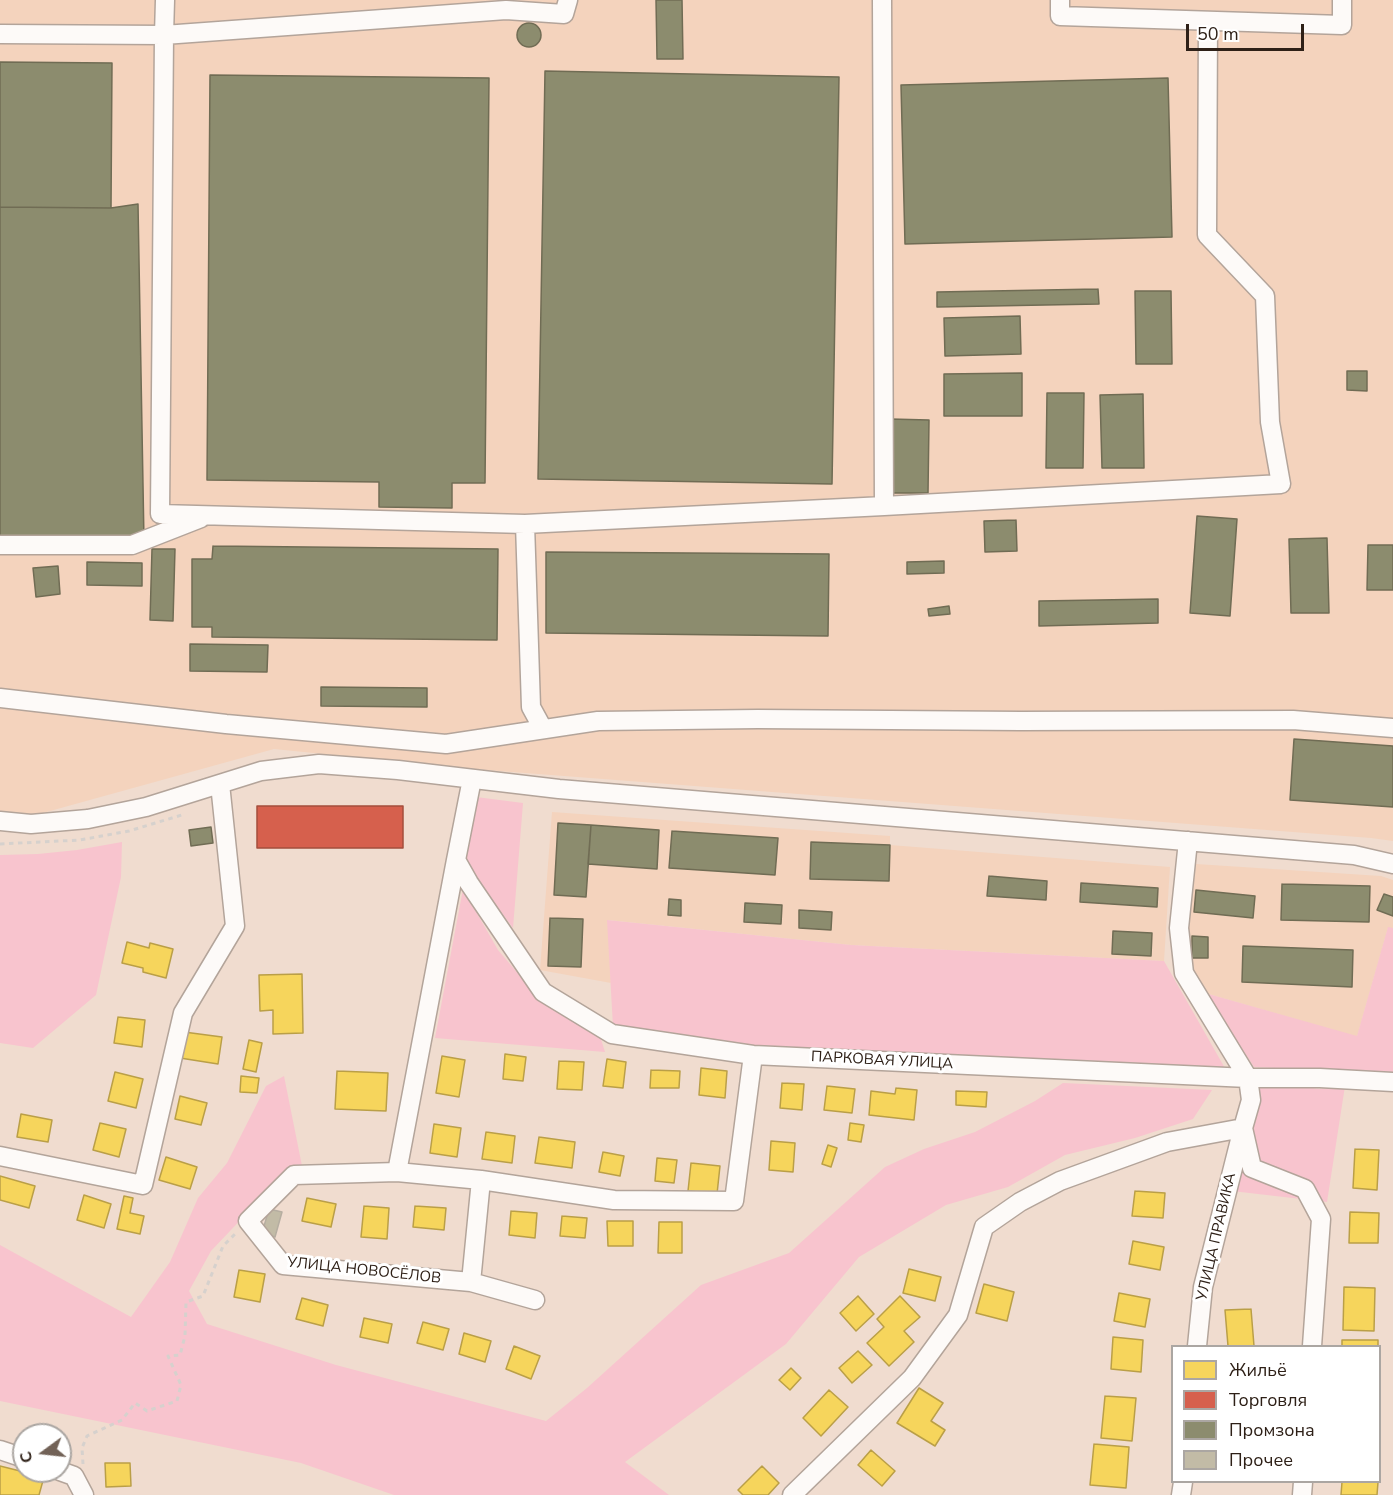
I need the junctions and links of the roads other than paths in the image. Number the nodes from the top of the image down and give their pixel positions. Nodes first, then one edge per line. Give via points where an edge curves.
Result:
1 (165, 0) edge
2 (568, 0) edge
3 (882, 0) edge
4 (1060, 0) edge
5 (1342, 0) edge
6 (1208, 21) junction
7 (0, 34) edge
8 (164, 35) junction
9 (884, 506) junction
10 (208, 516) junction
11 (525, 524) junction
12 (0, 545) edge
13 (0, 698) edge
14 (1393, 728) edge
15 (543, 729) junction
16 (472, 779) junction
17 (220, 784) junction
18 (0, 821) edge
19 (1188, 841) junction
20 (456, 860) junction
21 (1393, 864) edge
22 (753, 1055) junction
23 (1248, 1078) junction
24 (1393, 1082) edge
25 (1243, 1128) junction
26 (0, 1156) edge
27 (397, 1172) junction
28 (481, 1180) junction
29 (471, 1282) junction
30 (535, 1300) dead end
31 (1197, 1345) edge
32 (1312, 1345) edge
33 (72, 1475) edge
34 (84, 1495) edge
35 (792, 1495) edge

1 - 8 street
2 - 8 street via 564,14 506,10
3 - 9 street
4 - 6 street via 1060,16
5 - 6 street via 1342,25
6 - 9 street via 1207,236 1265,296 1270,422 1281,484
7 - 8 street
8 - 10 street via 160,514
9 - 11 street
10 - 11 street
10 - 12 street via 132,545
11 - 15 street via 531,707
13 - 15 street via 446,744
14 - 15 street via 1293,720 758,719 598,721
16 - 17 street via 319,764 261,771
16 - 19 street
16 - 20 street
17 - 18 street via 146,807 88,819 31,824
17 - 26 street via 235,926 183,1013 142,1185
19 - 21 street via 1354,855
19 - 23 street, УЛИЦА ПРАВИКА via 1179,928 1184,974
20 - 22 street, ПАРКОВАЯ УЛИЦА via 543,992 612,1034
20 - 27 street
22 - 23 street, ПАРКОВАЯ УЛИЦА
22 - 28 street via 734,1201 614,1200
23 - 24 street, ПАРКОВАЯ УЛИЦА
23 - 25 street, УЛИЦА ПРАВИКА via 1251,1100
25 - 31 street, УЛИЦА ПРАВИКА via 1203,1287
25 - 32 street, УЛИЦА ПРАВИКА via 1252,1168 1305,1189 1321,1219
25 - 35 street via 1167,1142 1060,1181 984,1227 958,1315 912,1378
27 - 28 street
27 - 29 street, УЛИЦА НОВОСЁЛОВ via 294,1175 248,1221 283,1265
28 - 29 street
29 - 30 street, УЛИЦА НОВОСЁЛОВ
33 - 34 street

